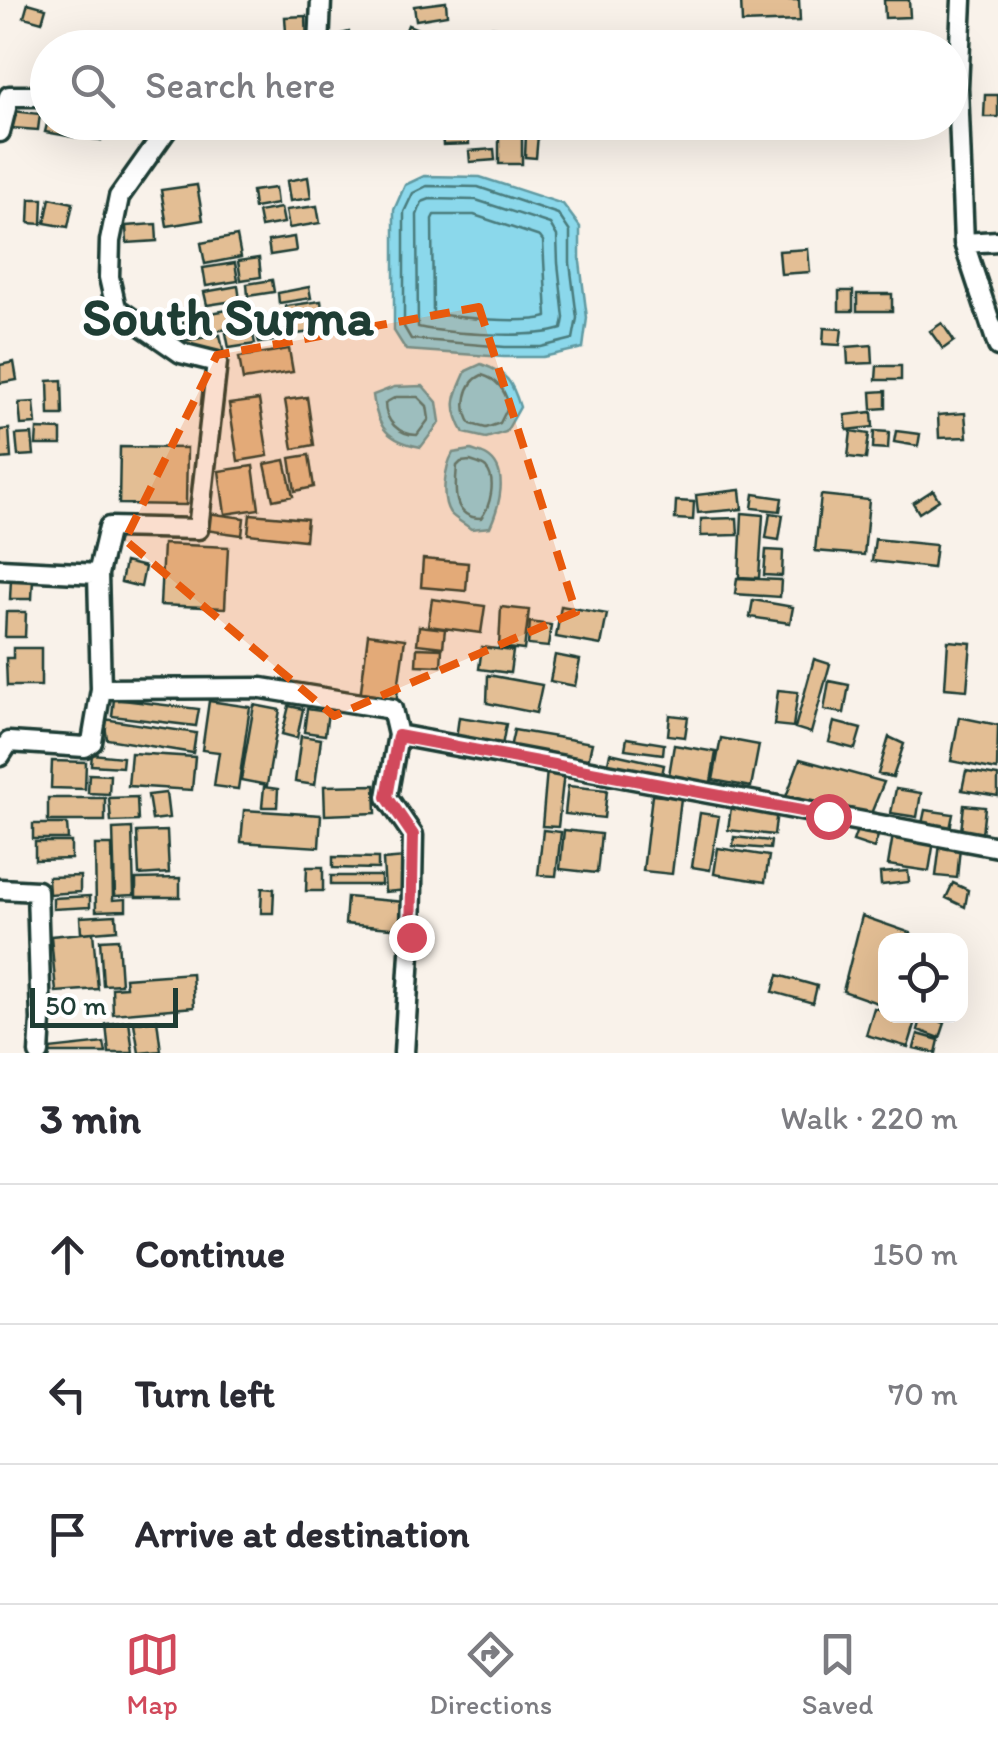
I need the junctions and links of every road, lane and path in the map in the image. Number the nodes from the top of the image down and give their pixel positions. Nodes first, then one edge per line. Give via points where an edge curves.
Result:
1 (321, 0) edge
2 (962, 0) edge
3 (320, 30) edge
4 (961, 30) edge
5 (30, 96) edge
6 (0, 132) edge
7 (160, 140) edge
8 (960, 140) edge
9 (998, 242) edge
10 (964, 243) junction
11 (998, 346) edge
12 (0, 570) edge
13 (98, 574) junction
14 (101, 688) junction
15 (398, 736) junction
16 (0, 756) edge
17 (998, 847) edge
18 (0, 889) edge
19 (39, 1053) edge
20 (404, 1053) edge

1 - 3 street
2 - 4 street
5 - 6 street via 9,96
7 - 13 street via 120,197 109,277 116,308 181,353 217,362 198,528 109,527
8 - 10 street
9 - 10 street
10 - 11 street
12 - 13 street
13 - 14 street
14 - 15 street via 262,688 392,709
14 - 16 street via 90,745 9,742
15 - 17 street
15 - 20 street via 387,797 413,835
18 - 19 street via 37,891

